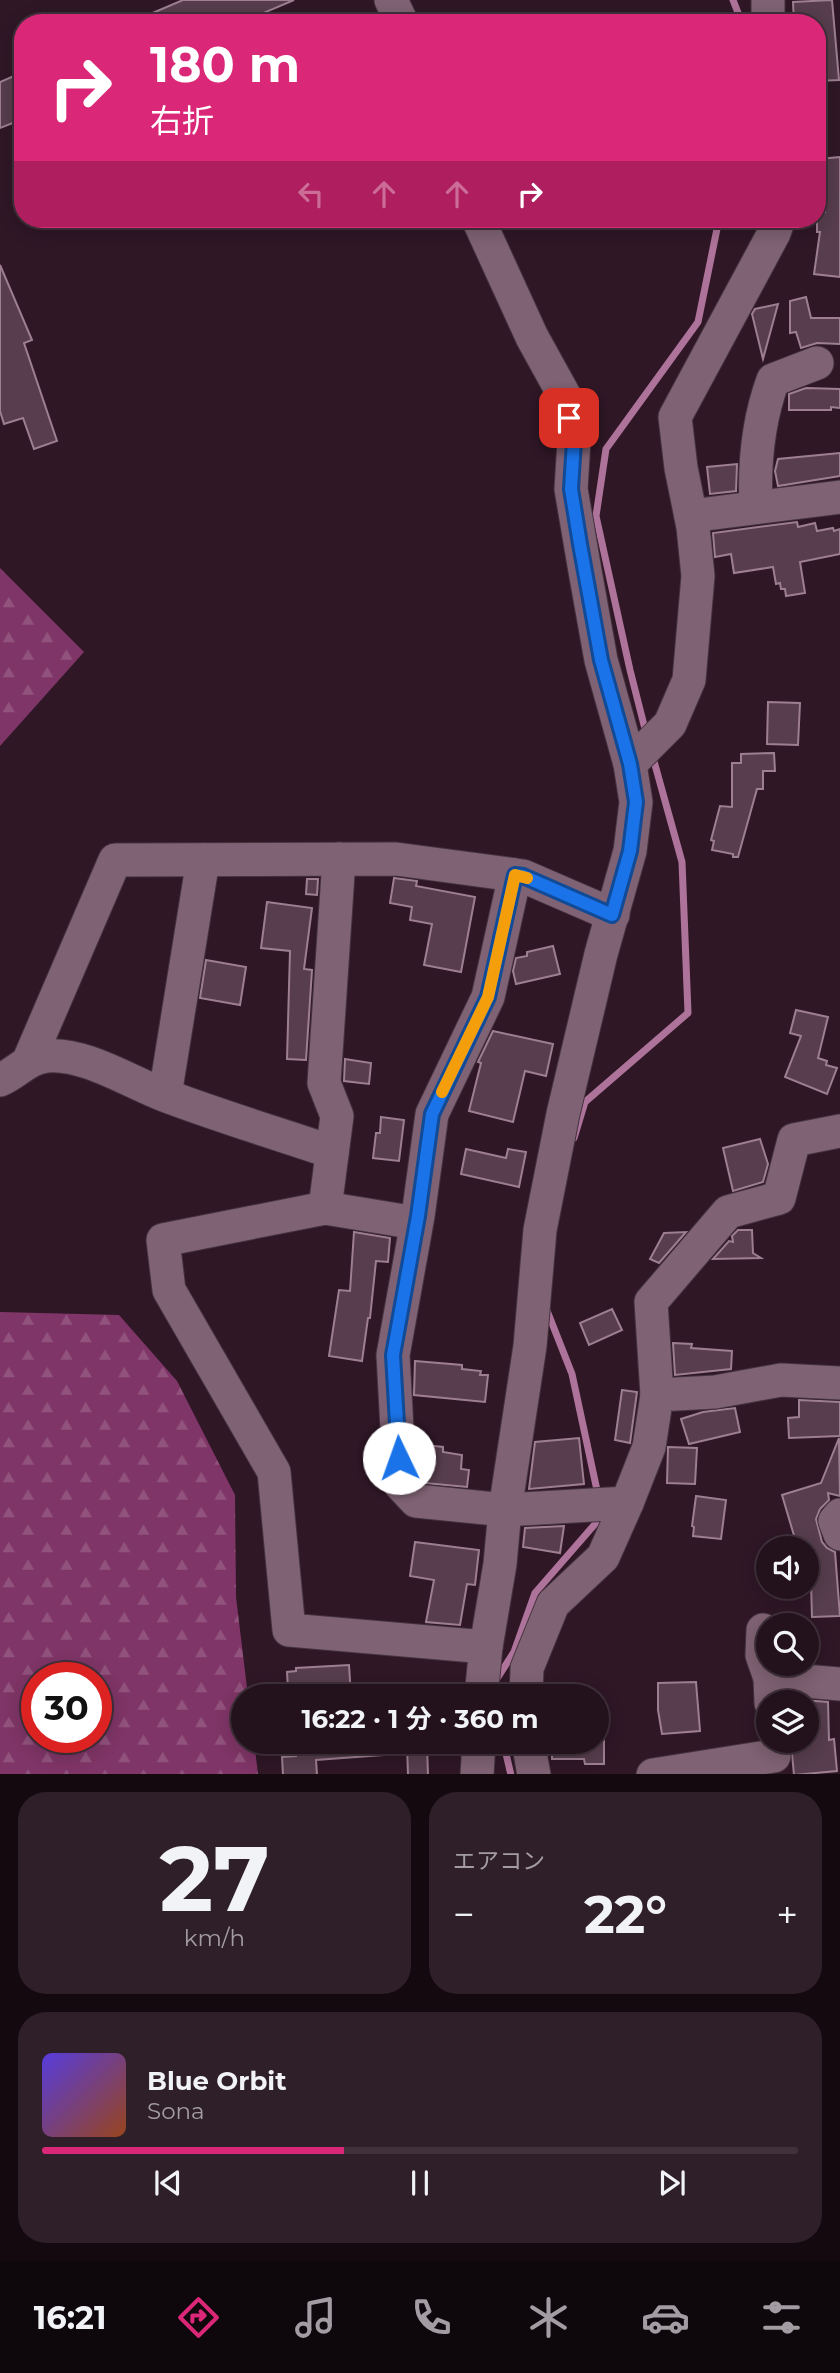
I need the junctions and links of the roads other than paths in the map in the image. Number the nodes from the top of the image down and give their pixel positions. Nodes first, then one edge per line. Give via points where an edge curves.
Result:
1 (482, 228) edge
2 (776, 228) edge
3 (817, 363) dead end
4 (840, 497) edge
5 (756, 506) junction
6 (691, 516) junction
7 (634, 759) junction
8 (339, 859) junction
9 (203, 860) junction
10 (515, 875) junction
11 (612, 915) junction
12 (29, 1060) junction
13 (0, 1080) edge
14 (165, 1096) junction
15 (840, 1130) edge
16 (332, 1152) junction
17 (326, 1208) junction
18 (416, 1223) junction
19 (840, 1383) edge
20 (657, 1395) junction
21 (610, 1504) junction
22 (505, 1510) junction
23 (840, 1516) edge
24 (840, 1535) edge
25 (486, 1647) junction
26 (482, 1684) edge
27 (526, 1684) edge
28 (840, 1684) edge
29 (771, 1690) edge
30 (478, 1754) edge
31 (530, 1754) edge
32 (774, 1757) edge
33 (477, 1774) edge
34 (534, 1774) edge
35 (653, 1774) edge

1 - 7 street via 564,395 574,441 571,489 601,660
2 - 6 street via 675,417
3 - 5 street via 773,380 754,464
4 - 5 street
5 - 6 street
6 - 7 street via 698,576 690,680 670,724
7 - 11 street via 636,802 630,851
8 - 9 street
8 - 10 street via 396,859
8 - 16 street via 324,1083 337,1116
9 - 12 street via 115,860
9 - 14 street
10 - 11 street
10 - 18 street via 488,997 432,1114
11 - 22 street via 540,1230 530,1346
12 - 13 street
12 - 14 street via 60,1056 86,1062
14 - 16 street
15 - 20 street via 793,1140 779,1198 728,1212 651,1302
16 - 17 street
17 - 18 street
17 - 25 street via 163,1240 169,1290 274,1472 289,1630
18 - 22 street via 393,1355 400,1484 416,1501
19 - 20 street via 781,1380 715,1392
20 - 21 street via 649,1447
21 - 22 street
21 - 27 street via 603,1557 553,1604 527,1668
22 - 25 street
23 - 24 street via 835,1521
25 - 26 street
28 - 29 street
30 - 33 street
31 - 34 street
32 - 35 street

